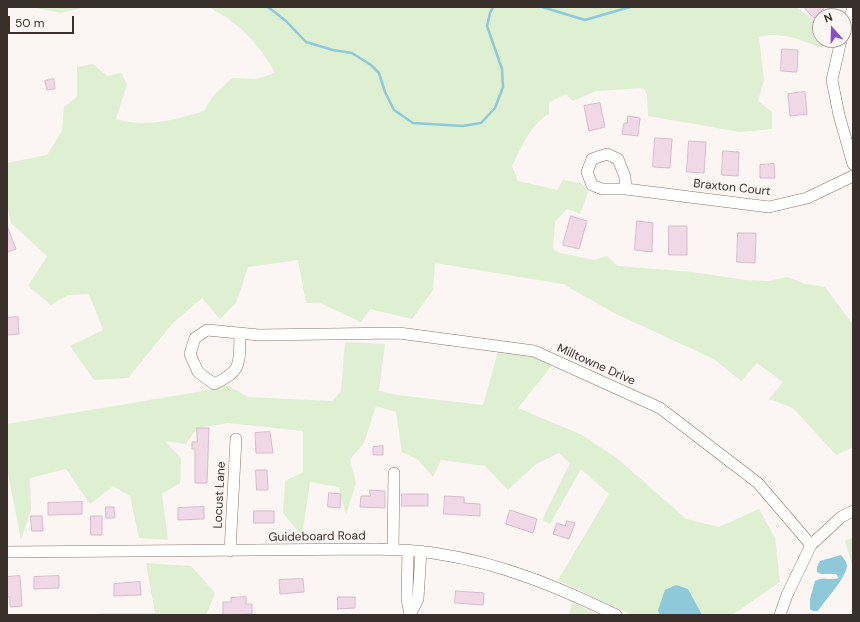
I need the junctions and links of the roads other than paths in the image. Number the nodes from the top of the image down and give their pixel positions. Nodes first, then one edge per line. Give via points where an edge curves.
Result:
1 (839, 48) edge
2 (853, 164) edge
3 (853, 176) edge
4 (626, 189) dead end
5 (240, 334) junction
6 (236, 439) dead end
7 (394, 473) dead end
8 (853, 511) edge
9 (811, 545) junction
10 (393, 550) junction
11 (408, 550) junction
12 (230, 551) junction
13 (421, 551) junction
14 (7, 552) edge
15 (410, 615) edge
16 (616, 615) edge
17 (780, 615) edge

1 - 2 street via 832,80
3 - 4 street, Braxton Court via 807,198 770,207
5 - 5 street, Milltowne Drive via 207,330 195,338 190,354 198,372 214,384 230,377 239,364
5 - 9 street, Milltowne Drive via 399,333 534,350 660,408 758,483
6 - 12 street, Locust Lane
7 - 10 street
8 - 9 street via 841,517
9 - 17 street
10 - 11 street, Guideboard Road
10 - 12 street, Guideboard Road
11 - 13 street, Guideboard Road
11 - 15 street via 407,599
12 - 14 street, Guideboard Road
13 - 15 street via 418,599
13 - 16 street, Guideboard Road via 476,561 515,572

